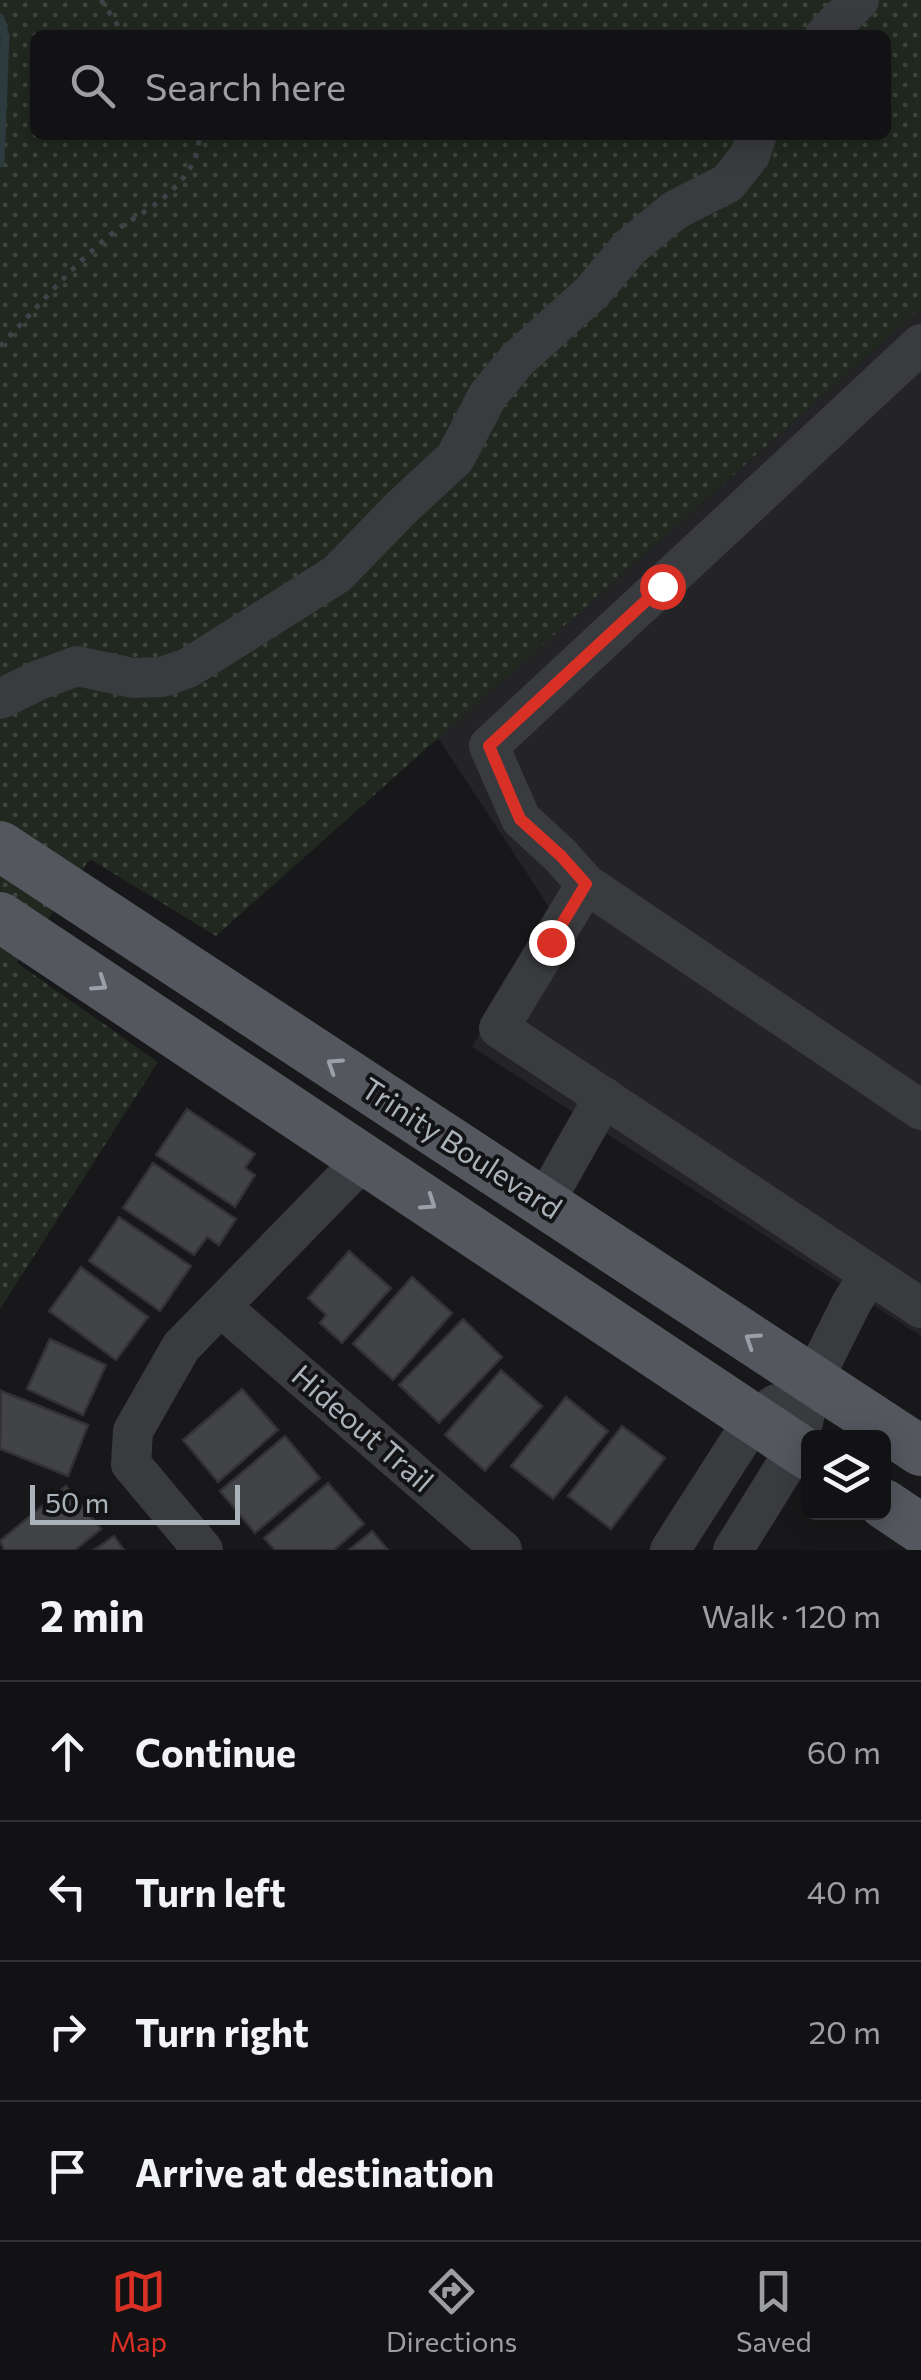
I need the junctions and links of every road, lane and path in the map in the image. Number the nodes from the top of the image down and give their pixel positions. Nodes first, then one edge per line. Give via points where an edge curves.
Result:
1 (101, 0) edge
2 (860, 0) edge
3 (121, 30) edge
4 (830, 30) edge
5 (200, 140) edge
6 (755, 140) edge
7 (921, 344) edge
8 (0, 346) edge
9 (0, 699) edge
10 (0, 846) edge
11 (586, 884) junction
12 (10, 924) edge
13 (604, 1098) junction
14 (921, 1110) edge
15 (364, 1159) junction
16 (544, 1203) junction
17 (870, 1274) junction
18 (221, 1308) junction
19 (921, 1308) edge
20 (813, 1380) junction
21 (754, 1418) junction
22 (806, 1430) edge
23 (801, 1450) edge
24 (921, 1451) edge
25 (801, 1454) edge
26 (712, 1483) junction
27 (891, 1509) edge
28 (921, 1529) edge
29 (203, 1550) edge
30 (502, 1550) edge
31 (670, 1550) edge
32 (696, 1550) edge
33 (733, 1550) edge

1 - 3 path
2 - 4 street
5 - 8 path via 192,165 172,190 110,236
6 - 9 street via 728,183 675,210 630,247 517,360 488,395 456,458 336,574 188,668 133,678 76,666
7 - 11 street via 489,746 520,819
16 -> 10 main road, Trinity Boulevard
11 - 13 street via 499,1028
11 - 14 street
12 -> 15 main road, Trinity Boulevard
13 - 16 street
13 - 17 street
15 - 18 street
15 -> 21 main road, Trinity Boulevard
20 -> 16 main road, Trinity Boulevard
17 - 19 street
17 - 20 street
18 - 29 street via 181,1347 133,1431 132,1464
18 - 30 street, Hideout Trail
20 - 21 street
20 - 22 street
20 - 24 main road, Trinity Boulevard
21 - 23 main road, Trinity Boulevard
21 - 26 street
25 - 33 street
26 - 31 street
26 - 32 street via 720,1507
27 - 28 main road

